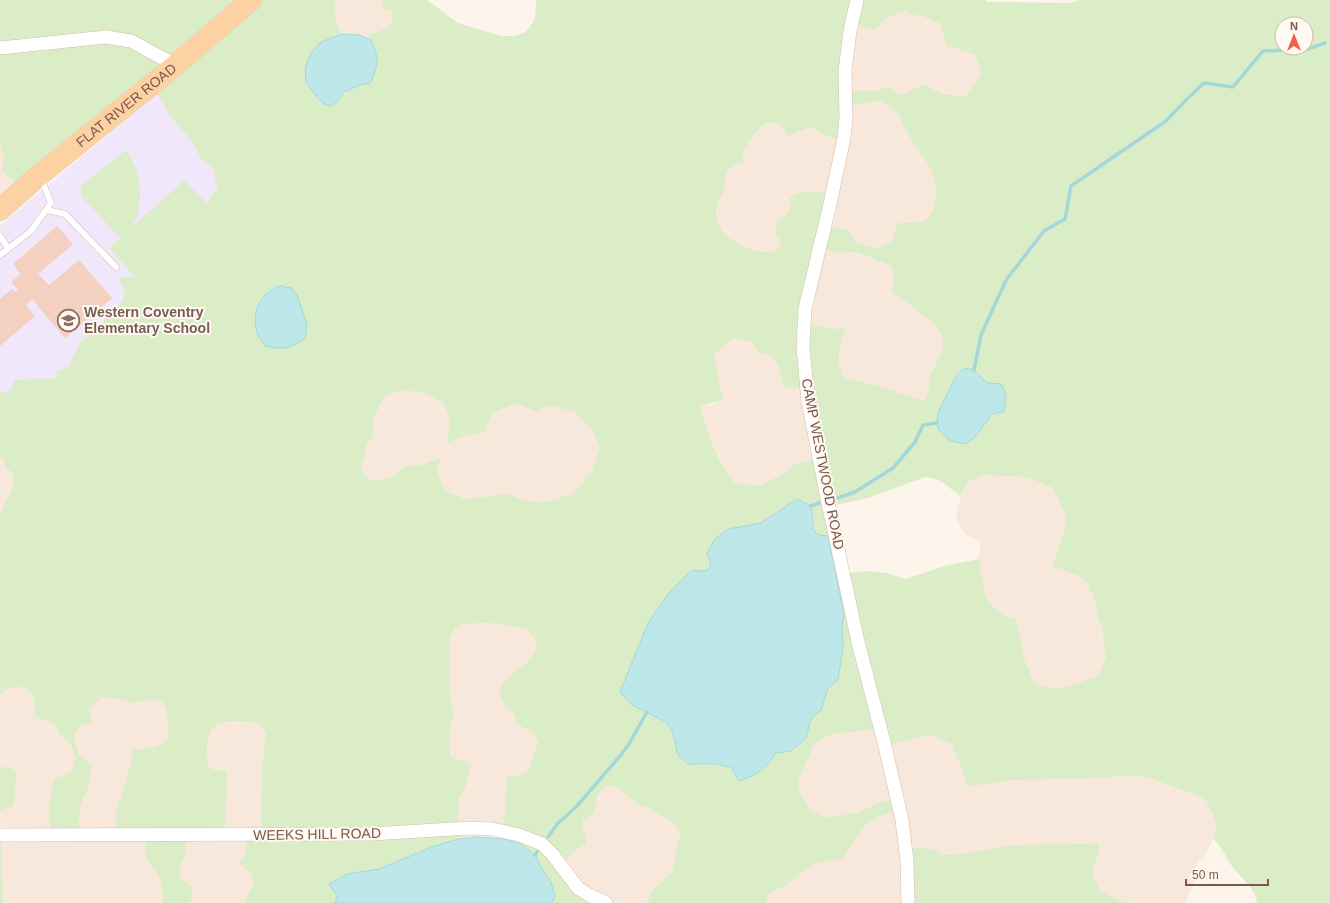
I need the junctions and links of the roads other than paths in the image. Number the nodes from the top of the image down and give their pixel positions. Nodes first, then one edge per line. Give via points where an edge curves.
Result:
1 (251, 0) edge
2 (857, 0) edge
3 (0, 48) edge
4 (175, 65) junction
5 (40, 175) junction
6 (0, 210) edge
7 (46, 210) junction
8 (0, 236) edge
9 (8, 248) junction
10 (0, 255) edge
11 (116, 267) dead end
12 (0, 835) edge
13 (606, 903) edge
14 (908, 903) edge

1 - 4 main road, FLAT RIVER ROAD
2 - 14 street, CAMP WESTWOOD ROAD via 845,71 844,138 805,309 803,347 808,401 827,498 858,642 902,820 907,861
3 - 4 street via 106,37 131,41
4 - 5 main road, FLAT RIVER ROAD
5 - 6 main road, FLAT RIVER ROAD
5 - 7 lane via 51,203
7 - 9 lane via 31,231
7 - 11 lane via 65,214
8 - 9 lane
9 - 10 lane
12 - 13 street, WEEKS HILL ROAD via 371,834 492,829 519,834 542,844 578,888

